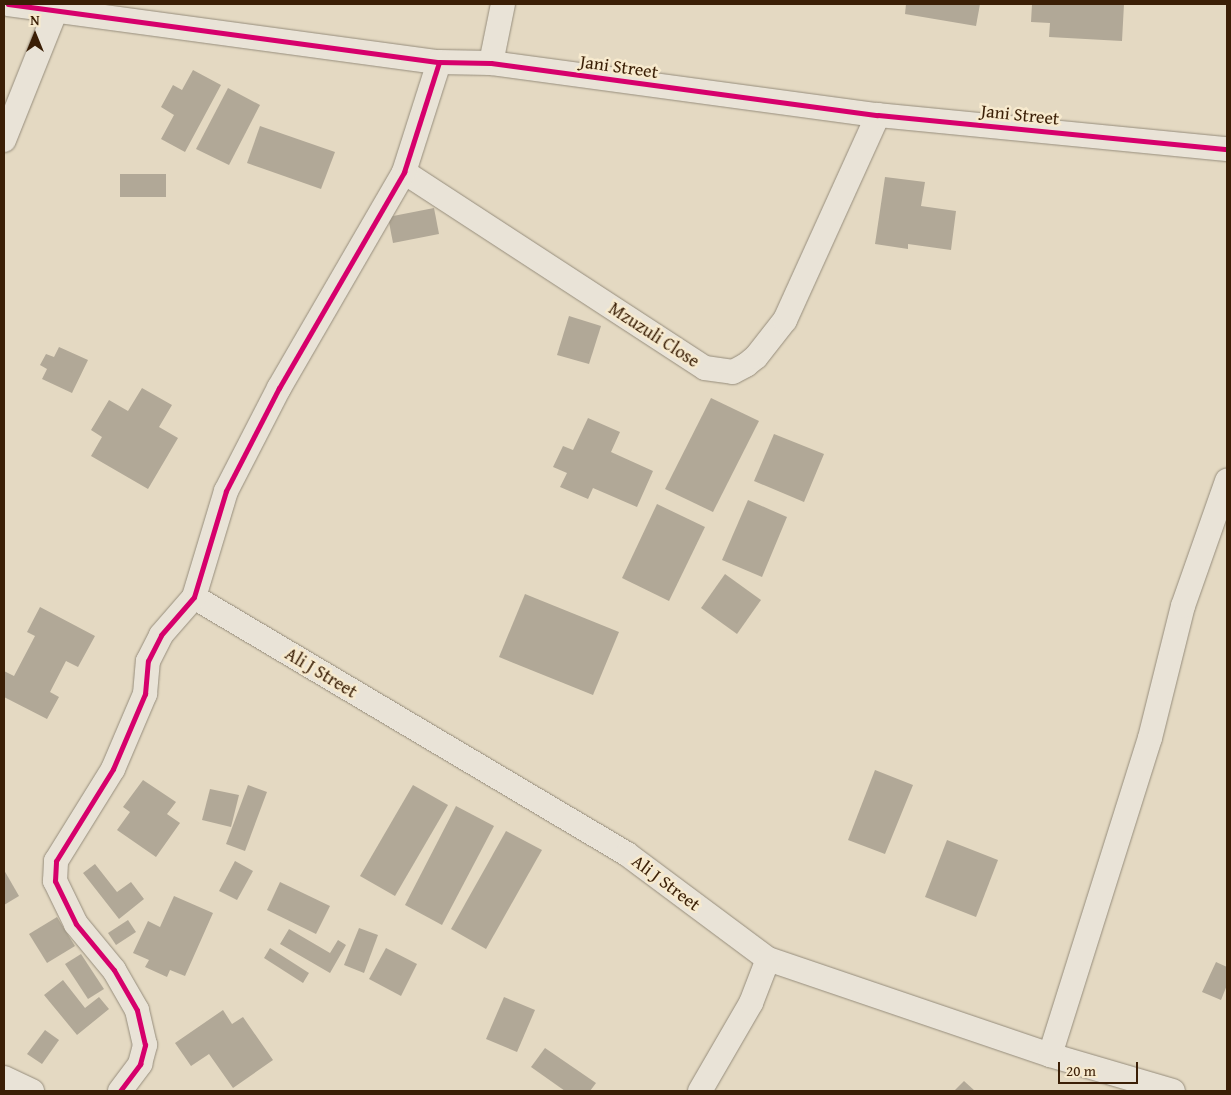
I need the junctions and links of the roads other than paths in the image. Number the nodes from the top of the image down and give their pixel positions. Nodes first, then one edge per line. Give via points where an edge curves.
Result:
1 (8, 4) edge
2 (503, 4) edge
3 (56, 10) junction
4 (439, 62) junction
5 (491, 63) junction
6 (878, 115) junction
7 (4, 140) edge
8 (1227, 149) edge
9 (404, 172) junction
10 (1227, 480) edge
11 (194, 598) junction
12 (768, 959) junction
13 (1050, 1055) junction
14 (4, 1078) edge
15 (32, 1091) edge
16 (120, 1091) edge
17 (700, 1091) edge
18 (1173, 1091) edge

1 - 3 street, Jani Street
2 - 5 street
3 - 4 street, Jani Street
3 - 7 street
4 - 5 street, Jani Street
4 - 9 street
5 - 6 street, Jani Street
6 - 8 street, Jani Street
6 - 9 street, Mzuzuli Close via 785,320 756,357 733,372 705,368
9 - 11 street via 279,388 226,491
10 - 13 street via 1183,606 1150,738
11 - 12 street, Ali J Street via 627,854
11 - 16 street via 161,635 148,661 145,694 112,768 56,861 55,881 76,924 114,970 137,1010 145,1045 140,1064
12 - 13 street, Ali J Street
12 - 17 street via 750,1003
13 - 18 street, Ali J Street
14 - 15 street

